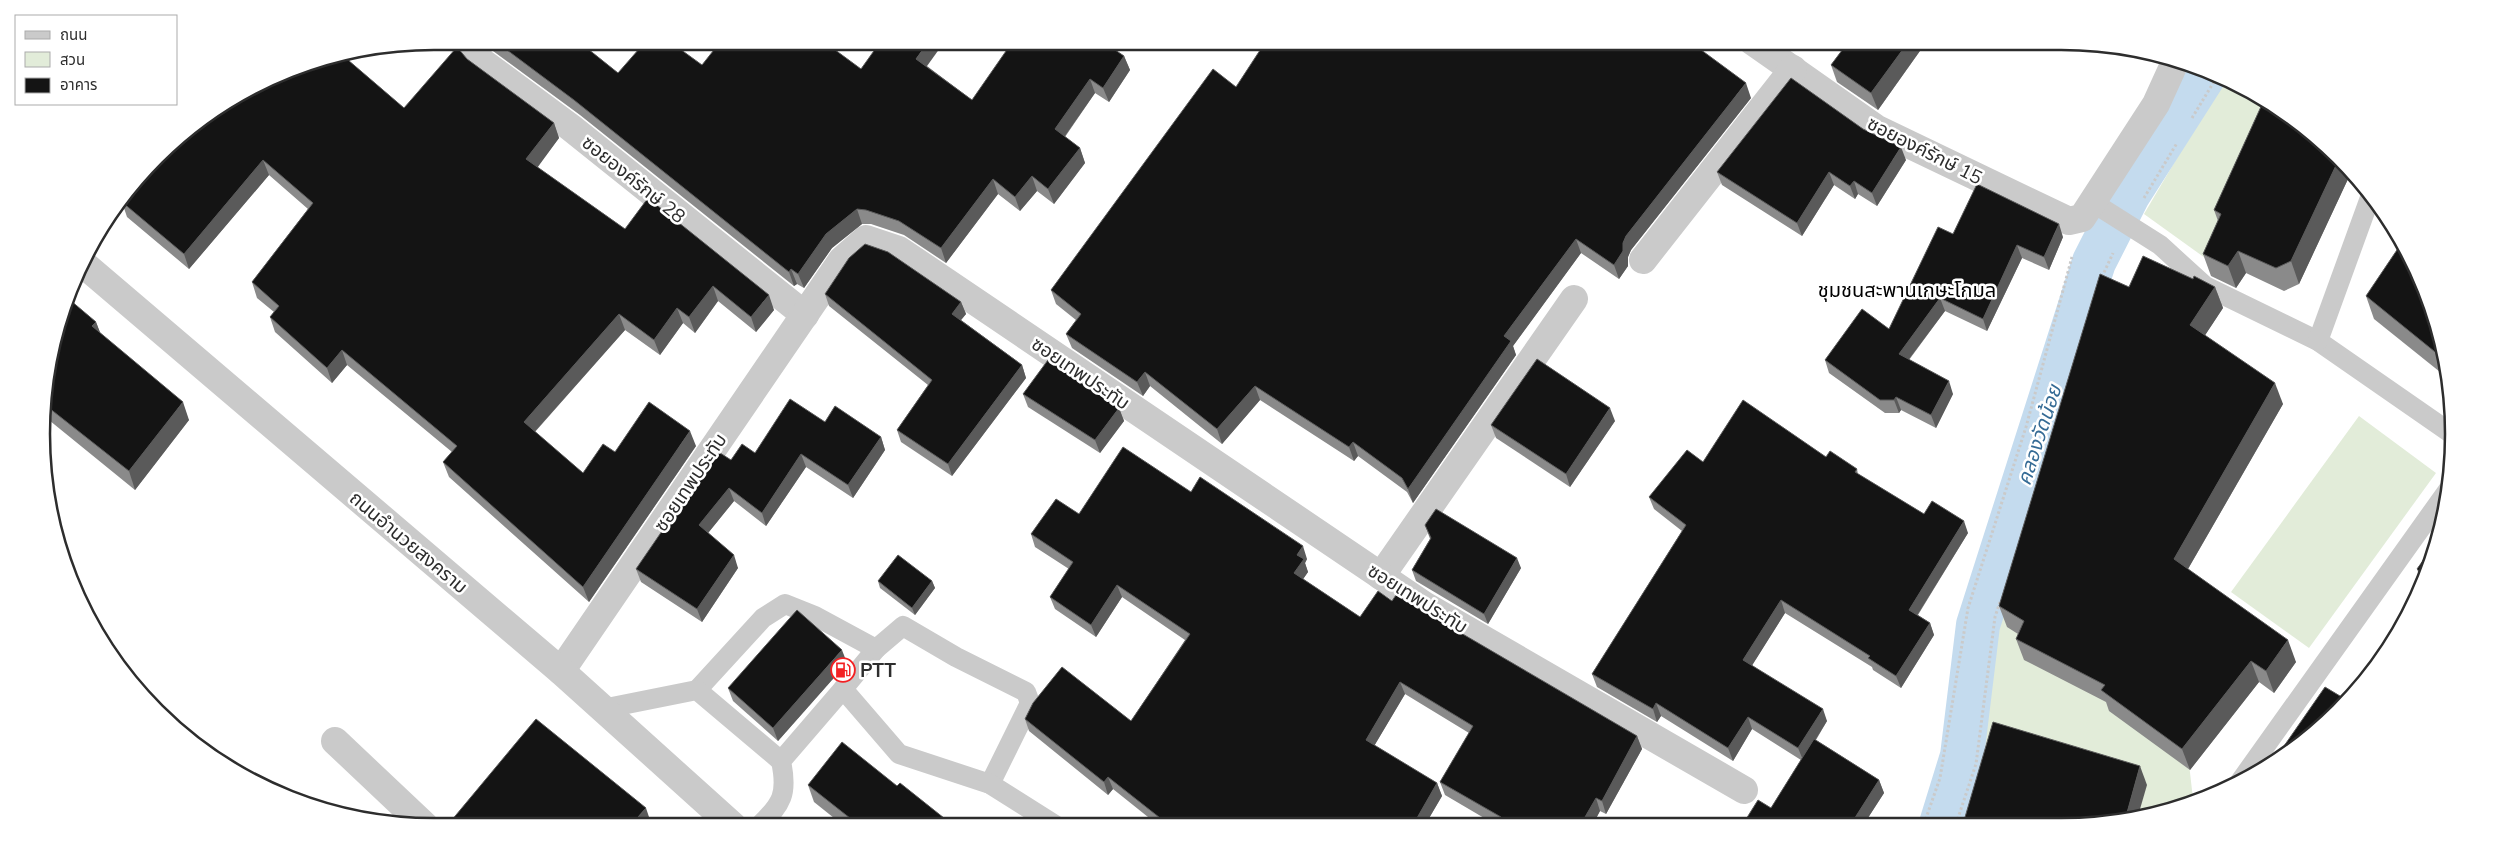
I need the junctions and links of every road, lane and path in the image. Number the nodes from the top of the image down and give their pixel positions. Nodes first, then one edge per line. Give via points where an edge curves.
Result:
1 (473, 50) edge
2 (1770, 50) edge
3 (2173, 67) edge
4 (1793, 69) junction
5 (2214, 82) edge
6 (2188, 125) dead end
7 (2178, 141) dead end
8 (2368, 203) edge
9 (2092, 209) junction
10 (2128, 224) junction
11 (1643, 260) dead end
12 (88, 268) edge
13 (2101, 278) edge
14 (1574, 299) dead end
15 (804, 315) junction
16 (2318, 341) junction
17 (2445, 429) edge
18 (2439, 503) edge
19 (1381, 576) junction
20 (2001, 599) edge
21 (876, 649) junction
22 (561, 671) junction
23 (843, 689) junction
24 (696, 690) junction
25 (602, 709) junction
26 (335, 741) dead end
27 (781, 761) junction
28 (2249, 769) edge
29 (990, 784) junction
30 (1744, 790) dead end
31 (416, 817) edge
32 (723, 818) edge
33 (767, 818) edge
34 (1042, 818) edge
35 (1926, 818) edge
36 (1958, 818) edge

1 - 15 street, ซอยองค์รักษ์ 28 via 482,62 570,127
2 - 4 street, ซอยองค์รักษ์ 15
3 - 9 street via 2156,104
4 - 9 street, ซอยองค์รักษ์ 15 via 1877,129 2069,221
4 - 11 street
5 - 6 path
7 - 10 path
8 - 16 lane
9 - 10 lane
9 - 35 path via 1968,608 1940,778
10 - 13 path
10 - 16 lane via 2160,245 2205,286
12 - 22 street, ถนนอำนวยสงคราม
14 - 19 street
15 - 19 street, ซอยเทพประทับ via 842,260 866,239 899,250
15 - 22 street, ซอยเทพประทับ
16 - 17 lane
18 - 28 lane
19 - 30 street, ซอยเทพประทับ via 1424,605
20 - 36 path via 1995,617 1976,764
21 - 23 lane
21 - 24 lane via 815,616 785,604 763,618
21 - 29 lane via 903,626 1026,692 1030,703
22 - 25 street, ถนนอำนวยสงคราม
23 - 27 lane
23 - 29 lane via 899,754
24 - 25 lane
24 - 27 lane
25 - 32 street, ถนนอำนวยสงคราม
26 - 31 street
27 - 33 lane via 785,782 778,808
29 - 34 lane

